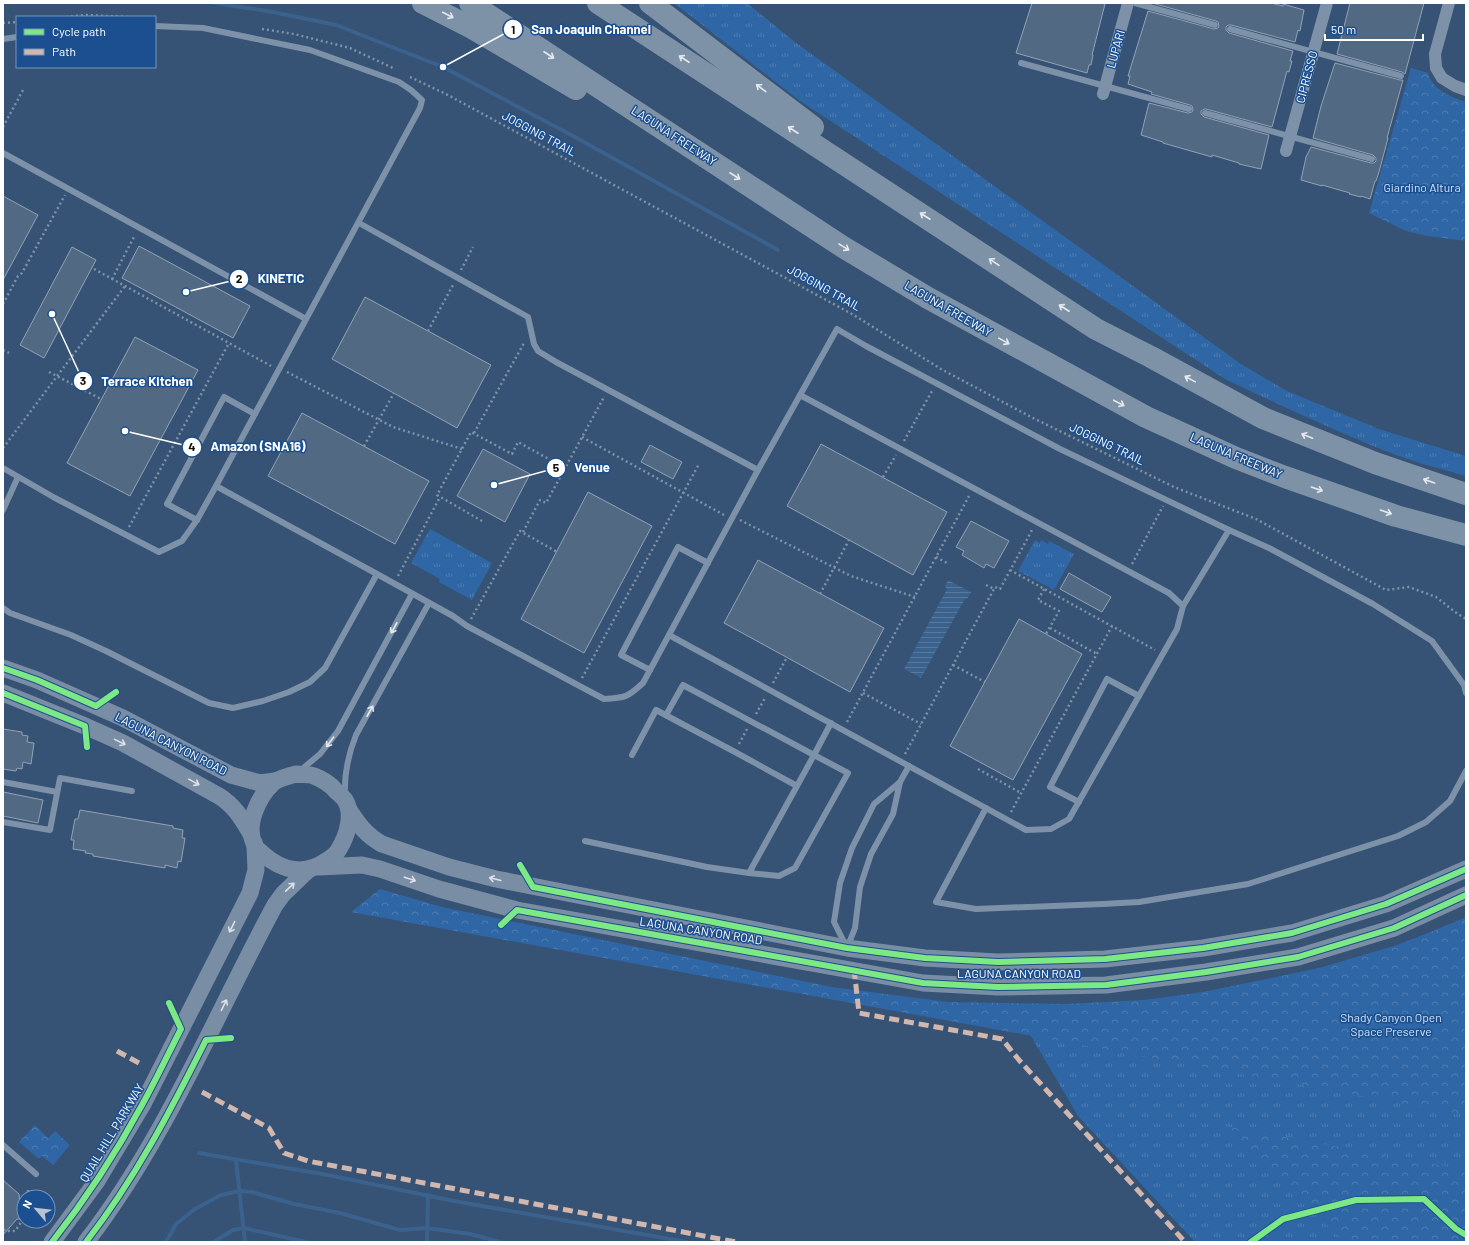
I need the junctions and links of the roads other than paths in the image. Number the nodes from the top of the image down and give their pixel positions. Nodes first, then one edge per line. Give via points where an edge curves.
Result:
1 (423, 3) edge
2 (470, 3) edge
3 (598, 3) edge
4 (650, 3) edge
5 (1128, 3) edge
6 (1135, 3) edge
7 (1327, 3) edge
8 (1449, 3) edge
9 (1215, 25) dead end
10 (156, 26) edge
11 (1230, 30) dead end
12 (16, 37) edge
13 (3, 40) edge
14 (1314, 52) junction
15 (1021, 63) dead end
16 (1401, 76) dead end
17 (1104, 90) junction
18 (1466, 90) edge
19 (1189, 108) dead end
20 (1206, 113) dead end
21 (1290, 137) junction
22 (691, 147) junction
23 (1286, 151) dead end
24 (3, 153) edge
25 (1372, 159) dead end
26 (358, 223) junction
27 (969, 245) junction
28 (306, 319) junction
29 (800, 395) junction
30 (255, 414) junction
31 (3, 468) edge
32 (758, 470) junction
33 (18, 478) junction
34 (216, 486) junction
35 (1466, 494) edge
36 (3, 510) edge
37 (197, 520) junction
38 (1229, 530) junction
39 (1466, 535) edge
40 (708, 563) junction
41 (377, 574) junction
42 (412, 594) junction
43 (429, 603) junction
44 (1183, 606) junction
45 (3, 608) edge
46 (670, 635) junction
47 (3, 668) edge
48 (650, 670) junction
49 (3, 693) edge
50 (1466, 693) edge
51 (1139, 696) junction
52 (666, 715) junction
53 (831, 723) junction
54 (632, 755) dead end
55 (814, 755) junction
56 (909, 766) junction
57 (1466, 771) edge
58 (296, 774) junction
59 (275, 781) junction
60 (3, 782) edge
61 (900, 782) junction
62 (797, 786) junction
63 (132, 791) dead end
64 (57, 792) junction
65 (1079, 802) junction
66 (347, 805) junction
67 (986, 808) junction
68 (3, 822) edge
69 (253, 841) junction
70 (585, 841) dead end
71 (313, 869) junction
72 (1466, 869) edge
73 (749, 873) junction
74 (1466, 895) edge
75 (847, 948) junction
76 (854, 969) junction
77 (3, 1145) edge
78 (36, 1174) dead end
79 (52, 1242) edge
80 (86, 1242) edge

1 -> 22 highway via 472,28 621,116
2 -> 22 highway, LAGUNA FREEWAY
27 -> 3 highway
27 -> 4 highway via 945,212 812,126
5 - 17 street, LUPARI
6 - 9 lane
7 - 14 street, CIPRESSO
8 - 18 street via 1434,54 1436,68 1442,78
10 - 26 lane via 202,28 310,50 399,82 422,100
11 - 14 lane
12 - 13 lane
14 - 16 lane
14 - 21 street, CIPRESSO
15 - 17 lane
17 - 19 lane
20 - 21 lane
21 - 23 street, CIPRESSO
21 - 25 lane
22 -> 39 highway, LAGUNA FREEWAY via 843,247 928,298 1146,417 1285,477 1396,516
24 - 28 lane
26 - 28 lane
26 - 32 lane via 528,317 538,351
35 -> 27 highway via 1375,463 1263,418 1096,329
28 - 30 lane
29 - 32 lane
29 - 38 lane via 837,329 1060,449
29 - 44 lane via 1169,593
30 - 34 lane
30 - 37 lane via 224,397 167,504
31 - 33 lane
32 - 40 lane
33 - 36 lane
33 - 37 lane via 159,552 182,541
34 - 37 lane
34 - 41 lane
38 - 44 lane
38 - 50 lane via 1269,548 1374,604 1432,641 1464,685
40 - 46 lane
40 - 48 lane via 678,547 621,655
41 - 42 lane
41 - 45 lane via 326,668 310,682 290,692 233,708 209,703 106,651
42 - 43 lane
42 -> 58 lane via 338,731 320,754
43 - 48 lane via 604,699 630,695 643,683
66 -> 43 lane via 344,780 349,752
44 - 51 lane via 1177,629
46 - 48 lane
46 - 53 lane
47 - 59 main road, LAGUNA CANYON ROAD via 123,718 231,775 260,783
49 -> 69 main road, LAGUNA CANYON ROAD via 123,743 213,793 239,813
51 - 65 lane
51 - 65 lane via 1107,679 1050,787
52 - 54 lane via 656,710
52 - 55 lane via 683,685
52 - 62 lane
53 - 55 lane
53 - 56 lane
55 - 62 lane
55 - 73 lane via 848,773 796,868 779,876
56 - 61 lane
56 - 67 lane
57 - 67 lane via 1450,801 1426,822 1398,836 1248,884 1138,902 976,909 936,902
58 - 59 main road
58 - 66 main road via 314,776 331,785
59 - 69 main road via 263,794 254,811
60 - 64 lane
61 - 75 lane via 893,814 871,854 860,887 855,928
61 - 75 lane via 874,804 852,848 840,883 834,922
62 - 73 lane
63 - 64 lane via 60,778
64 - 68 lane via 50,830
65 - 67 lane via 1070,819 1052,829 1026,830
66 - 71 main road via 348,827 343,842 336,855
75 -> 66 main road, LAGUNA CANYON ROAD via 533,887 449,867 372,839 361,828
69 - 71 main road via 278,865 289,869
69 -> 79 main road, QUAIL HILL PARKWAY via 256,870 250,892 146,1099 97,1181
70 - 73 lane via 707,867
71 -> 76 main road, LAGUNA CANYON ROAD via 362,865 518,910
80 -> 71 main road via 121,1193 159,1131 275,905 283,894
72 - 75 main road, LAGUNA CANYON ROAD via 1386,904 1292,933 1203,948 1104,960 998,962 925,958
74 - 76 main road, LAGUNA CANYON ROAD via 1394,928 1298,957 1106,985 998,987 923,983
75 - 76 main road
77 - 78 lane

